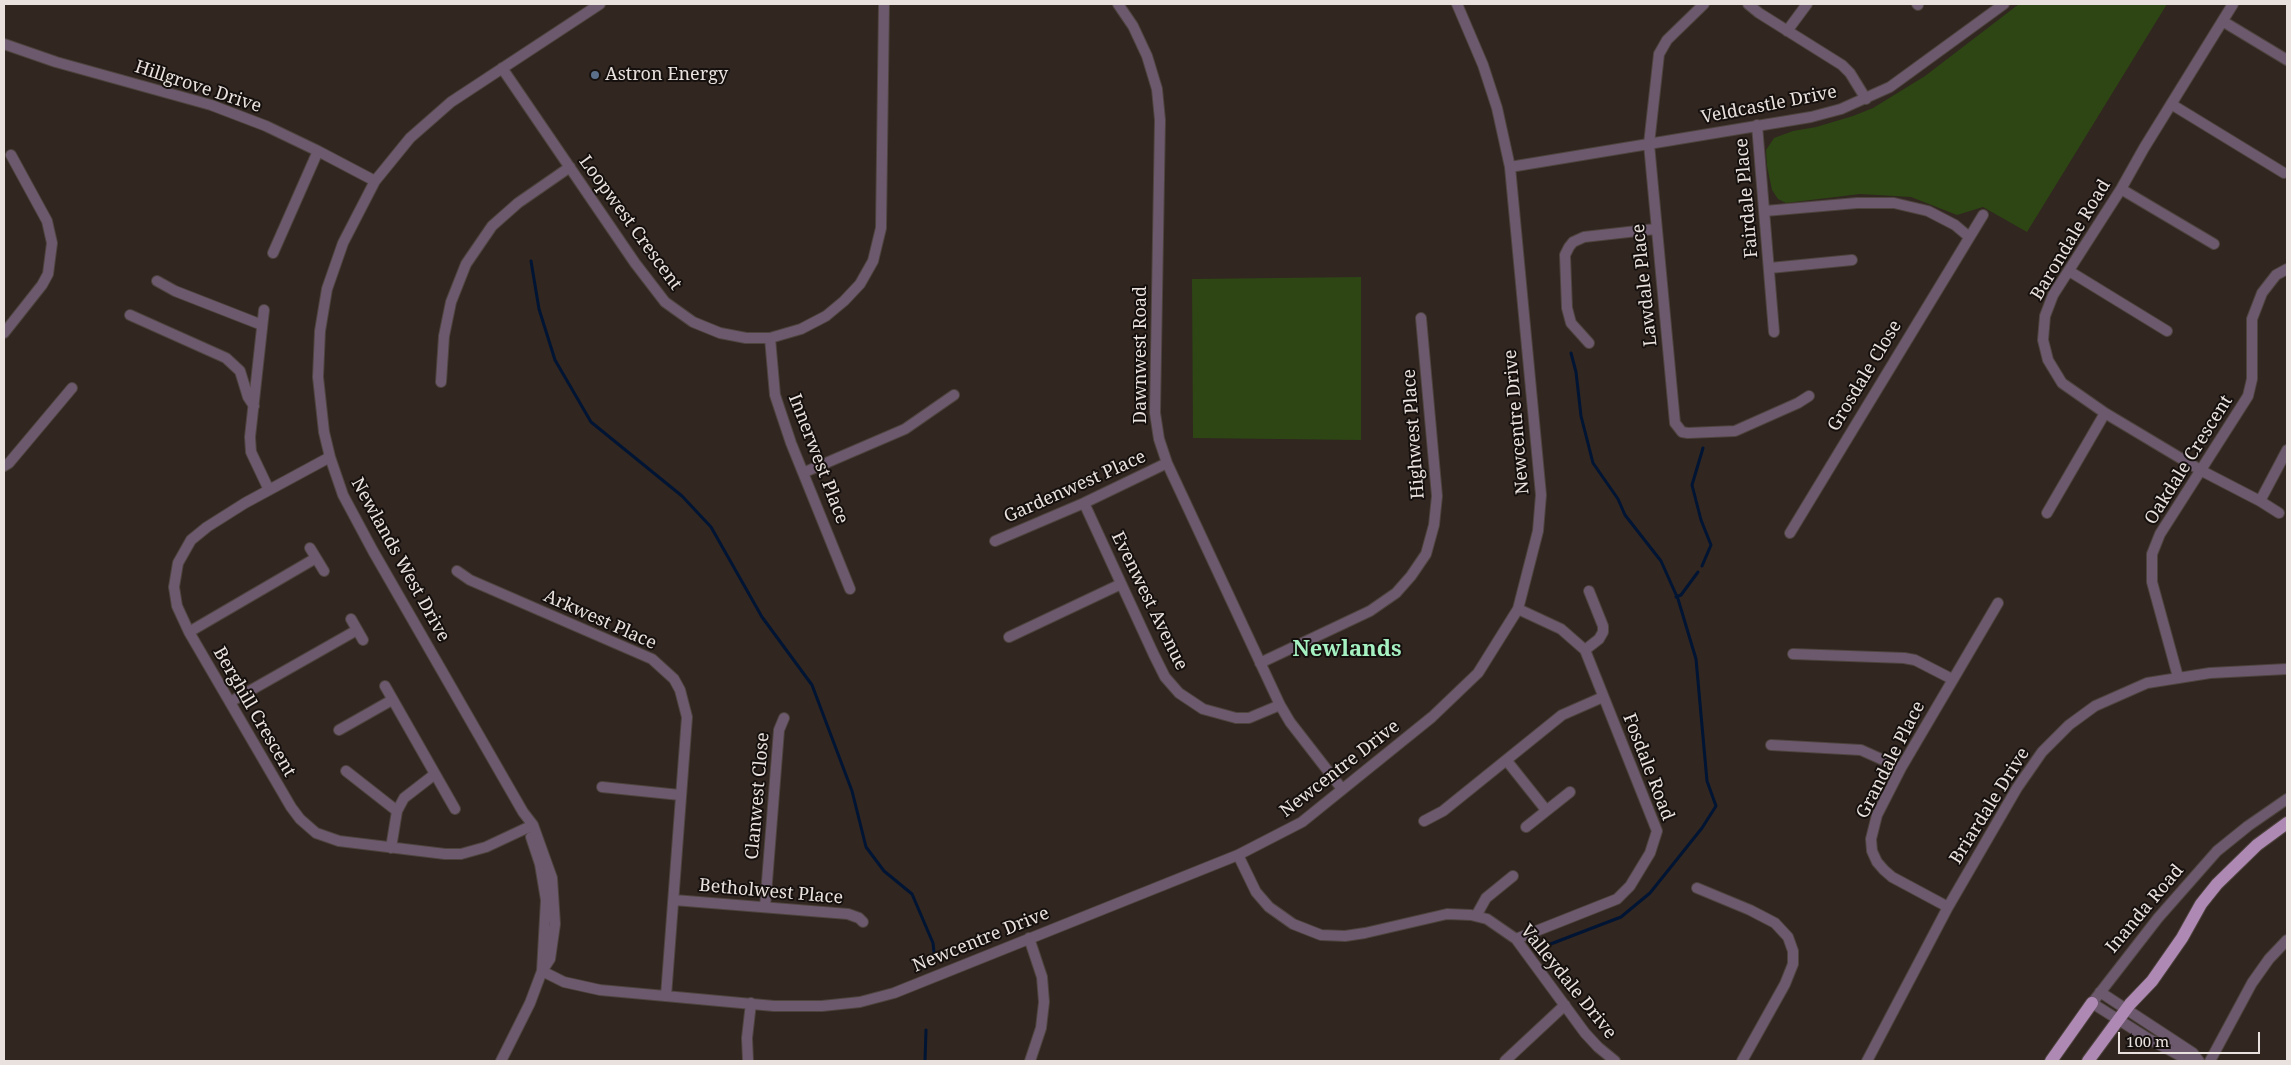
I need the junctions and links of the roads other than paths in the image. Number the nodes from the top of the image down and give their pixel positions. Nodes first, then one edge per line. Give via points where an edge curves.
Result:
1 (600, 4) edge
2 (884, 4) edge
3 (1118, 4) edge
4 (1456, 4) edge
5 (1704, 4) edge
6 (1748, 4) edge
7 (1807, 4) edge
8 (2004, 4) edge
9 (2233, 4) edge
10 (2224, 22) junction
11 (1787, 31) junction
12 (4, 44) edge
13 (2287, 60) edge
14 (502, 68) junction
15 (1866, 99) junction
16 (2171, 104) junction
17 (1757, 125) junction
18 (1649, 144) junction
19 (318, 150) junction
20 (11, 155) dead end
21 (570, 167) junction
22 (1510, 167) junction
23 (2284, 173) dead end
24 (375, 181) junction
25 (2121, 189) junction
26 (1765, 211) junction
27 (1983, 215) dead end
28 (1656, 229) junction
29 (1968, 236) junction
30 (2214, 244) dead end
31 (272, 254) dead end
32 (1852, 260) dead end
33 (1770, 268) junction
34 (2287, 269) edge
35 (2069, 271) junction
36 (156, 281) dead end
37 (264, 310) dead end
38 (130, 315) dead end
39 (1421, 318) dead end
40 (262, 325) junction
41 (2167, 331) dead end
42 (1774, 332) dead end
43 (4, 333) edge
44 (770, 338) junction
45 (1589, 343) dead end
46 (441, 382) dead end
47 (72, 388) dead end
48 (954, 395) dead end
49 (1809, 396) dead end
50 (254, 406) junction
51 (2105, 413) junction
52 (2287, 450) edge
53 (330, 457) junction
54 (1168, 463) junction
55 (4, 466) edge
56 (2202, 471) junction
57 (804, 472) junction
58 (269, 490) junction
59 (2260, 501) junction
60 (1084, 503) junction
61 (2047, 513) dead end
62 (2279, 513) dead end
63 (1790, 533) dead end
64 (995, 541) dead end
65 (310, 548) dead end
66 (316, 558) junction
67 (457, 570) dead end
68 (324, 571) dead end
69 (1121, 584) junction
70 (850, 588) dead end
71 (1589, 591) dead end
72 (1998, 603) dead end
73 (1518, 610) junction
74 (351, 619) dead end
75 (357, 630) junction
76 (189, 632) junction
77 (1009, 637) dead end
78 (363, 640) dead end
79 (1586, 650) junction
80 (1793, 654) dead end
81 (1260, 663) junction
82 (2287, 669) edge
83 (2178, 677) junction
84 (1952, 679) junction
85 (385, 686) dead end
86 (1603, 697) junction
87 (392, 700) junction
88 (230, 702) junction
89 (1280, 705) junction
90 (784, 718) dead end
91 (339, 730) dead end
92 (1771, 744) dead end
93 (1507, 761) junction
94 (1901, 768) junction
95 (346, 771) dead end
96 (435, 774) junction
97 (602, 787) dead end
98 (1342, 789) junction
99 (1570, 792) dead end
100 (680, 795) junction
101 (2287, 799) edge
102 (454, 809) dead end
103 (1546, 810) junction
104 (397, 811) junction
105 (1424, 821) dead end
106 (2287, 823) edge
107 (530, 826) junction
108 (1526, 827) dead end
109 (391, 848) junction
110 (1238, 855) junction
111 (1513, 876) dead end
112 (1697, 888) dead end
113 (674, 900) junction
114 (765, 907) junction
115 (1948, 907) junction
116 (1476, 916) junction
117 (863, 922) dead end
118 (1029, 938) junction
119 (1516, 939) junction
120 (2287, 940) edge
121 (542, 971) junction
122 (2100, 992) junction
123 (666, 996) junction
124 (751, 1003) junction
125 (2092, 1003) junction
126 (1565, 1005) junction
127 (2126, 1008) junction
128 (2118, 1020) junction
129 (501, 1061) edge
130 (748, 1061) edge
131 (1030, 1061) edge
132 (1505, 1061) edge
133 (1615, 1061) edge
134 (1742, 1061) edge
135 (1866, 1061) edge
136 (2051, 1061) edge
137 (2088, 1061) edge
138 (2190, 1061) edge
139 (2199, 1061) edge
140 (2210, 1061) edge

1 - 14 street, Newlands West Drive
2 - 44 street, Loopwest Crescent via 881,228 872,261 860,284 826,316 801,329
3 - 54 street, Dawnwest Road via 1147,56 1157,89 1160,120 1155,413
4 - 22 street, Newcentre Drive via 1483,65 1497,108
5 - 18 street, Lawdale Place via 1667,40 1659,54
6 - 11 street
7 - 11 street
8 - 15 street, Veldcastle Drive via 1922,65
9 - 10 street, Barondale Road
10 - 13 street
10 - 16 street, Barondale Road
11 - 15 street via 1842,65
12 - 19 street, Hillgrove Drive via 56,62 211,105
14 - 21 street, Loopwest Crescent
14 - 24 street, Newlands West Drive via 428,120
15 - 17 street, Veldcastle Drive via 1811,117
16 - 23 street
16 - 25 street, Barondale Road
17 - 18 street, Veldcastle Drive
17 - 26 street, Fairdale Place
18 - 22 street, Veldcastle Drive
18 - 28 street, Lawdale Place
19 - 24 street, Hillgrove Drive
19 - 31 street
20 - 43 street via 47,221 52,244 48,274 42,286
21 - 44 street, Loopwest Crescent via 649,283 679,314 720,333
21 - 46 street via 518,203 492,226 466,264 451,302 444,336
22 - 73 street, Newcentre Drive via 1541,495 1538,531
24 - 53 street, Newlands West Drive via 343,243 322,314 318,377
25 - 30 street
25 - 35 street, Barondale Road
26 - 29 street via 1894,203 1928,211
26 - 33 street, Fairdale Place
27 - 29 street, Grosdale Close
28 - 45 street via 1584,237 1569,247 1565,255 1567,308 1571,323
28 - 49 street, Lawdale Place via 1675,422 1682,432 1735,430
29 - 63 street, Grosdale Close
32 - 33 street, Fairdale Place
33 - 42 street, Fairdale Place
34 - 56 street, Oakdale Crescent via 2276,275 2262,293 2252,319 2252,379 2248,396
35 - 41 street
35 - 51 street, Barondale Road via 2053,295 2045,316 2043,340 2046,354 2062,383
36 - 40 street
37 - 40 street
38 - 50 street via 230,361 240,372 248,398
39 - 81 street, Highwest Place via 1437,496 1426,554 1396,593 1370,611
40 - 50 street
44 - 57 street, Innerwest Place via 775,395
47 - 55 street
48 - 57 street via 904,429
50 - 58 street via 251,452
51 - 56 street, Barondale Road
51 - 61 street
52 - 59 street
53 - 58 street, Berghill Crescent
53 - 107 street, Newlands West Drive via 352,514
54 - 60 street, Gardenwest Place
54 - 81 street, Dawnwest Road
56 - 59 street, Barondale Road
56 - 83 street, Oakdale Crescent via 2192,481 2160,534 2152,554 2152,582
57 - 70 street, Innerwest Place
58 - 76 street, Berghill Crescent via 207,527 191,540 183,553 174,587 177,606
59 - 62 street, Barondale Road
60 - 64 street, Gardenwest Place
60 - 69 street, Evenwest Avenue
65 - 66 street
66 - 68 street
66 - 76 street
67 - 100 street, Arkwest Place via 470,580 652,659 664,668 680,690 687,717
69 - 77 street
69 - 89 street, Evenwest Avenue via 1165,677 1179,694 1203,709 1236,718 1249,718
71 - 79 street via 1603,632
72 - 84 street, Grandale Place
73 - 79 street via 1561,629
73 - 98 street, Newcentre Drive via 1478,673 1432,717
74 - 75 street
75 - 78 street
75 - 88 street
76 - 88 street, Berghill Crescent
79 - 86 street, Fosdale Road
80 - 84 street via 1904,658 1915,660
81 - 89 street, Dawnwest Road
82 - 83 street, Briardale Drive
83 - 115 street, Briardale Drive via 2147,683 2095,706 2069,725 2042,752 2017,788
84 - 94 street, Grandale Place
85 - 87 street
86 - 93 street via 1562,715
86 - 119 street, Fosdale Road via 1657,830 1650,853 1630,886 1617,899
87 - 91 street
87 - 96 street
88 - 109 street, Berghill Crescent via 291,807 308,826 316,833 339,841
89 - 98 street, Dawnwest Road
90 - 114 street, Clanwest Close via 779,730
92 - 94 street via 1861,750
93 - 103 street
93 - 105 street via 1443,811
94 - 115 street, Grandale Place via 1877,815 1871,839 1872,851 1877,862 1892,877
95 - 104 street
96 - 102 street
96 - 104 street via 404,798
97 - 100 street
98 - 110 street, Newcentre Drive via 1302,822
99 - 103 street
100 - 113 street, Arkwest Place
101 - 122 street, Inanda Road via 2217,851 2158,918
103 - 108 street
104 - 109 street
106 - 127 main road via 2257,844 2217,884 2152,981
107 - 109 street, Berghill Crescent via 486,847 461,854
107 - 121 street, Newlands West Drive via 544,882 546,911
110 - 116 street, Valleydale Drive via 1256,892 1269,907 1293,924 1321,935 1365,934 1448,914
110 - 118 street, Newcentre Drive
111 - 116 street via 1486,898
112 - 134 street via 1775,923 1788,937 1793,951 1793,964 1785,984
113 - 114 street, Betholwest Place
113 - 123 street, Arkwest Place
114 - 117 street, Betholwest Place via 848,914
115 - 135 street, Briardale Drive
116 - 119 street, Valleydale Drive
118 - 124 street, Newcentre Drive via 878,998 822,1006
118 - 131 street via 1042,977 1044,1002 1041,1028
119 - 126 street, Valleydale Drive
120 - 140 street via 2252,983
121 - 123 street, Newcentre Drive via 564,982 591,988
121 - 129 street, Newlands West Drive
122 - 125 street, Inanda Road
122 - 127 street
123 - 124 street, Newcentre Drive
124 - 130 street
125 - 128 street
125 - 136 main road, Inanda Road
126 - 132 street
126 - 133 street, Valleydale Drive via 1591,1040
127 - 128 main road
127 - 139 street via 2193,1053
128 - 137 main road
128 - 138 street

